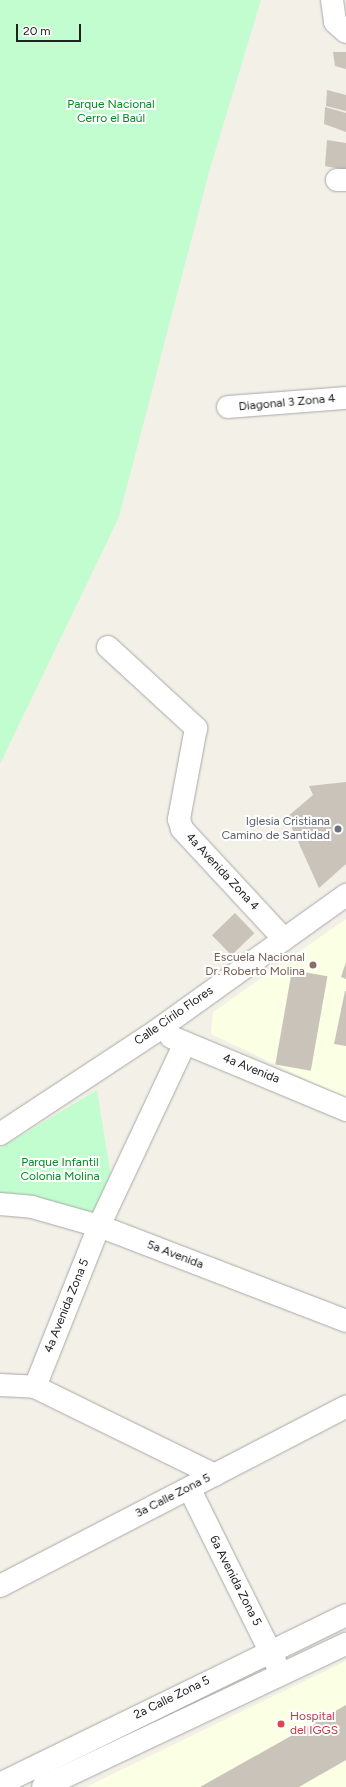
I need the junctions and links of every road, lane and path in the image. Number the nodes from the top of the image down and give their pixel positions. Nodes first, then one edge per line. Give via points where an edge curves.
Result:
1 (332, 0) edge
2 (342, 30) edge
3 (346, 398) edge
4 (228, 407) dead end
5 (108, 647) dead end
6 (346, 895) edge
7 (284, 938) junction
8 (156, 1031) junction
9 (186, 1043) junction
10 (346, 1110) edge
11 (0, 1134) edge
12 (0, 1204) edge
13 (99, 1226) junction
14 (346, 1321) edge
15 (0, 1385) edge
16 (35, 1387) junction
17 (346, 1407) edge
18 (215, 1475) junction
19 (189, 1488) junction
20 (0, 1586) edge
21 (346, 1614) edge
22 (346, 1644) edge
23 (270, 1650) junction
24 (281, 1674) junction
25 (0, 1784) edge
26 (43, 1787) edge

1 - 2 street
3 - 4 street, Diagonal 3 Zona 4
5 - 7 street, 4a Avenida Zona 4 via 196,728 179,819 182,829
6 - 7 street, Calle Cirilo Flores
7 - 8 street, Calle Cirilo Flores
8 - 9 street, 4a Avenida
8 - 11 street, Calle Cirilo Flores
9 - 10 street, 4a Avenida
9 - 13 street, 4a Avenida Zona 5
12 - 13 street, 5a Avenida via 32,1207
13 - 14 street, 5a Avenida
13 - 16 street, 4a Avenida Zona 5
15 - 16 street
16 - 18 street
17 - 18 street, 3a Calle Zona 5
18 - 19 street, 3a Calle Zona 5
19 - 20 street, 3a Calle Zona 5
19 - 23 street, 6a Avenida Zona 5
21 - 23 street, 2a Calle Zona 5
22 - 24 street, 2a Calle Zona 5
23 - 24 street, 6a Avenida Zona 5
23 - 25 street, 2a Calle Zona 5
24 - 26 street, 2a Calle Zona 5

